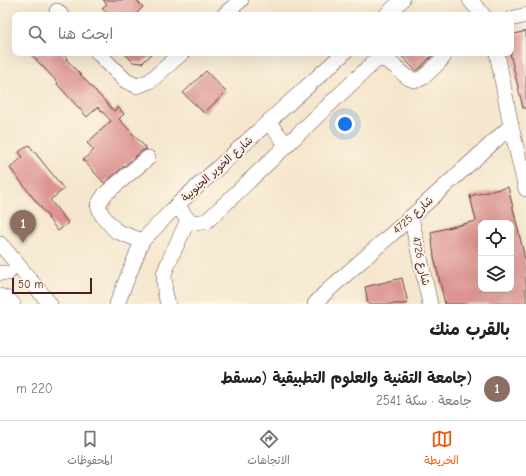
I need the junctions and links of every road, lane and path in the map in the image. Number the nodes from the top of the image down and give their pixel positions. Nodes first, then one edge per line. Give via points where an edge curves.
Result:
1 (241, 0) edge
2 (402, 0) edge
3 (470, 0) edge
4 (227, 12) edge
5 (389, 12) edge
6 (480, 12) edge
7 (526, 16) edge
8 (514, 18) edge
9 (101, 56) edge
10 (179, 56) edge
11 (341, 56) edge
12 (498, 56) edge
13 (443, 58) dead end
14 (268, 122) junction
15 (511, 126) junction
16 (286, 145) junction
17 (148, 158) dead end
18 (526, 189) edge
19 (177, 205) junction
20 (411, 217) junction
21 (188, 220) junction
22 (142, 241) junction
23 (0, 244) edge
24 (0, 296) edge
25 (13, 304) edge
26 (50, 304) edge
27 (117, 304) edge
28 (168, 304) edge
29 (315, 304) edge
30 (430, 304) edge

1 - 4 street
2 - 5 street
3 - 6 street
7 - 8 street
9 - 10 street via 126,81 137,86 150,81
11 - 14 street, شارع الخوير الجنوبية
12 - 15 street
13 - 16 street via 422,78 416,80 409,78 391,62 375,61
14 - 16 street
14 - 19 street, شارع الخوير الجنوبية
15 - 18 street
15 - 20 street, 4725 شارع
16 - 21 street via 207,221 196,223
17 - 22 street via 105,194 98,205 102,215 116,230
19 - 21 street
19 - 22 street, شارع الخوير الجنوبية
20 - 29 street, 4725 شارع
20 - 30 street, 4726 شارع
21 - 28 street via 164,274
22 - 27 street, شارع الخوير الجنوبية
23 - 26 street
24 - 25 street

